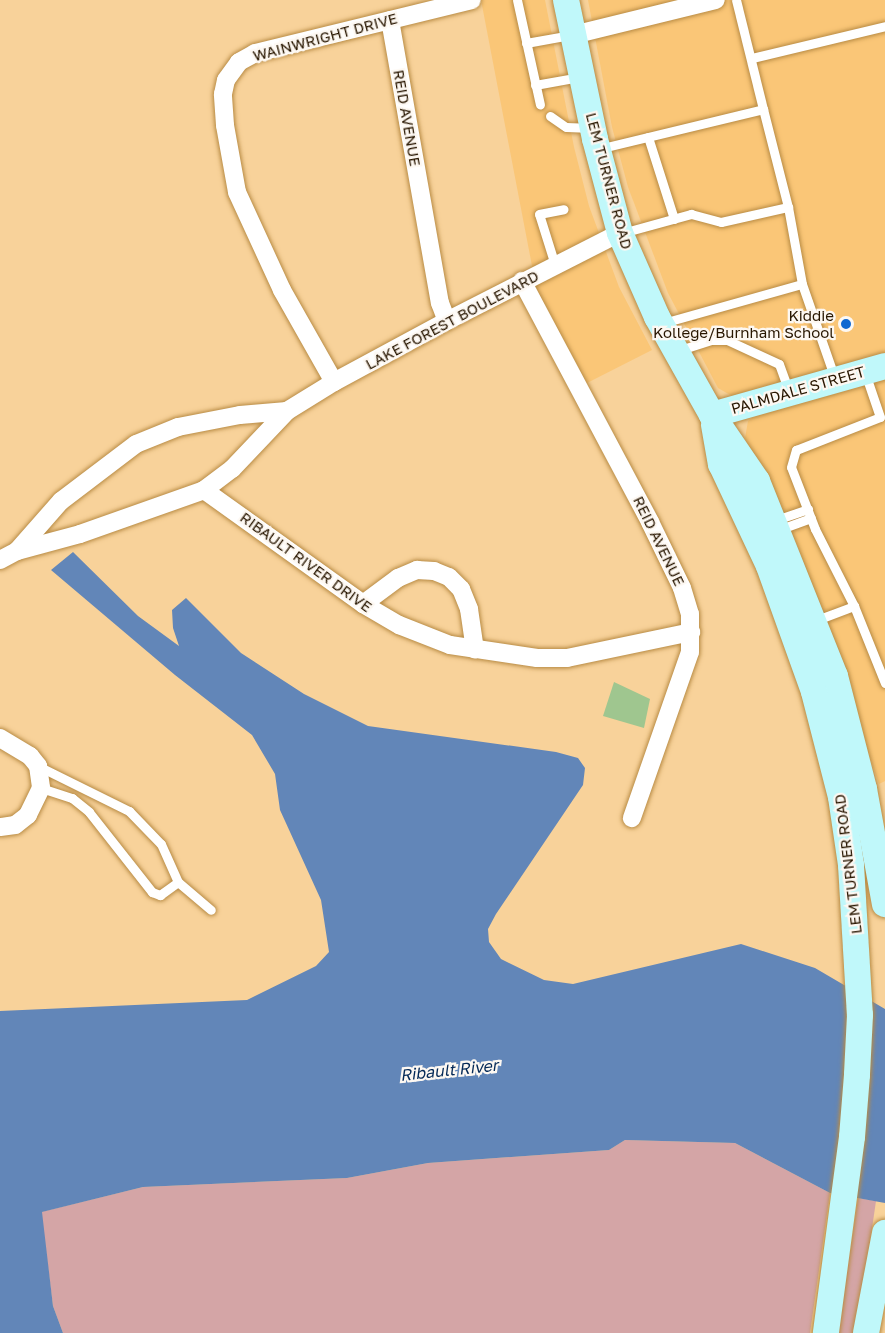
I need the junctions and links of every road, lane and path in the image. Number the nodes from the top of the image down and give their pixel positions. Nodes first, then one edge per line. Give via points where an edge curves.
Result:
1 (472, 0) edge
2 (517, 0) edge
3 (566, 0) edge
4 (735, 0) edge
5 (708, 1) edge
6 (390, 20) junction
7 (885, 26) edge
8 (573, 35) junction
9 (526, 43) junction
10 (752, 58) junction
11 (583, 76) junction
12 (535, 85) junction
13 (540, 105) dead end
14 (763, 109) junction
15 (550, 116) dead end
16 (648, 137) junction
17 (596, 139) junction
18 (788, 207) junction
19 (564, 209) dead end
20 (674, 219) junction
21 (620, 233) junction
22 (555, 266) junction
23 (522, 281) junction
24 (802, 284) junction
25 (447, 321) junction
26 (661, 324) junction
27 (676, 351) junction
28 (875, 368) edge
29 (835, 379) junction
30 (334, 382) junction
31 (789, 392) junction
32 (287, 411) junction
33 (712, 416) junction
34 (882, 417) edge
35 (204, 490) junction
36 (808, 508) junction
37 (811, 518) junction
38 (776, 525) junction
39 (17, 551) junction
40 (0, 560) edge
41 (363, 604) junction
42 (854, 606) junction
43 (803, 625) junction
44 (691, 632) junction
45 (475, 650) junction
46 (885, 682) edge
47 (0, 738) edge
48 (38, 766) junction
49 (41, 788) junction
50 (632, 818) dead end
51 (0, 827) edge
52 (178, 882) junction
53 (885, 904) edge
54 (211, 910) dead end
55 (885, 1233) edge
56 (826, 1333) edge
57 (866, 1333) edge

1 - 6 street, WAINWRIGHT DRIVE
2 - 9 lane
3 - 8 main road, LEM TURNER ROAD
4 - 10 lane
5 - 8 street
6 - 25 street, REID AVENUE via 440,303
6 - 30 street, WAINWRIGHT DRIVE via 255,53 231,72 223,94 237,192 282,290
7 - 10 lane
8 - 9 lane
8 - 11 main road, LEM TURNER ROAD
9 - 12 lane
10 - 14 lane
11 - 12 lane
11 - 17 main road, LEM TURNER ROAD
12 - 13 lane
14 - 16 lane
14 - 18 lane
15 - 17 lane
16 - 17 lane
16 - 20 lane
17 - 21 main road, LEM TURNER ROAD
18 - 20 lane via 721,222 698,215
18 - 24 lane
19 - 22 lane via 539,214
20 - 21 lane
21 - 22 street, LAKE FOREST BOULEVARD
21 - 26 main road, LEM TURNER ROAD
22 - 23 street, LAKE FOREST BOULEVARD
23 - 25 street, LAKE FOREST BOULEVARD
23 - 44 street, REID AVENUE via 682,588
24 - 26 lane
24 - 29 lane
25 - 30 street, LAKE FOREST BOULEVARD
26 - 27 main road, LEM TURNER ROAD
27 - 31 lane via 711,340 727,340 779,364
27 - 33 main road, LEM TURNER ROAD
28 - 29 main road, PALMDALE STREET
28 - 34 lane
29 - 31 main road, PALMDALE STREET
30 - 32 street, LAKE FOREST BOULEVARD
31 - 33 main road, PALMDALE STREET
32 - 35 street, LAKE FOREST BOULEVARD via 232,469
32 - 39 street, LAKE FOREST BOULEVARD via 178,427 136,444 61,501
33 - 38 main road, LEM TURNER ROAD via 757,481
33 - 43 main road, LEM TURNER ROAD via 721,464
34 - 36 lane via 796,450 791,467
35 - 39 street, LAKE FOREST BOULEVARD via 80,534
35 - 41 street, RIBAULT RIVER DRIVE
36 - 37 lane
36 - 38 lane
37 - 38 lane
37 - 42 lane
38 - 43 main road, LEM TURNER ROAD
39 - 40 street, LAKE FOREST BOULEVARD
41 - 45 street, RIBAULT RIVER DRIVE via 425,636
41 - 45 street via 398,578 417,570 449,577 461,589 469,609
42 - 43 lane
42 - 46 lane
43 - 53 main road, LEM TURNER ROAD via 835,676 861,778
43 - 56 main road, LEM TURNER ROAD via 841,797 856,920 860,1015 852,1137
44 - 45 street, RIBAULT RIVER DRIVE via 567,658
44 - 50 street, REID AVENUE via 683,676
47 - 48 street via 30,756
48 - 49 street
48 - 52 lane via 129,811 162,844
49 - 51 street via 28,815 15,825
49 - 52 lane via 72,798 89,812 152,892 160,895
52 - 54 lane
55 - 57 main road

